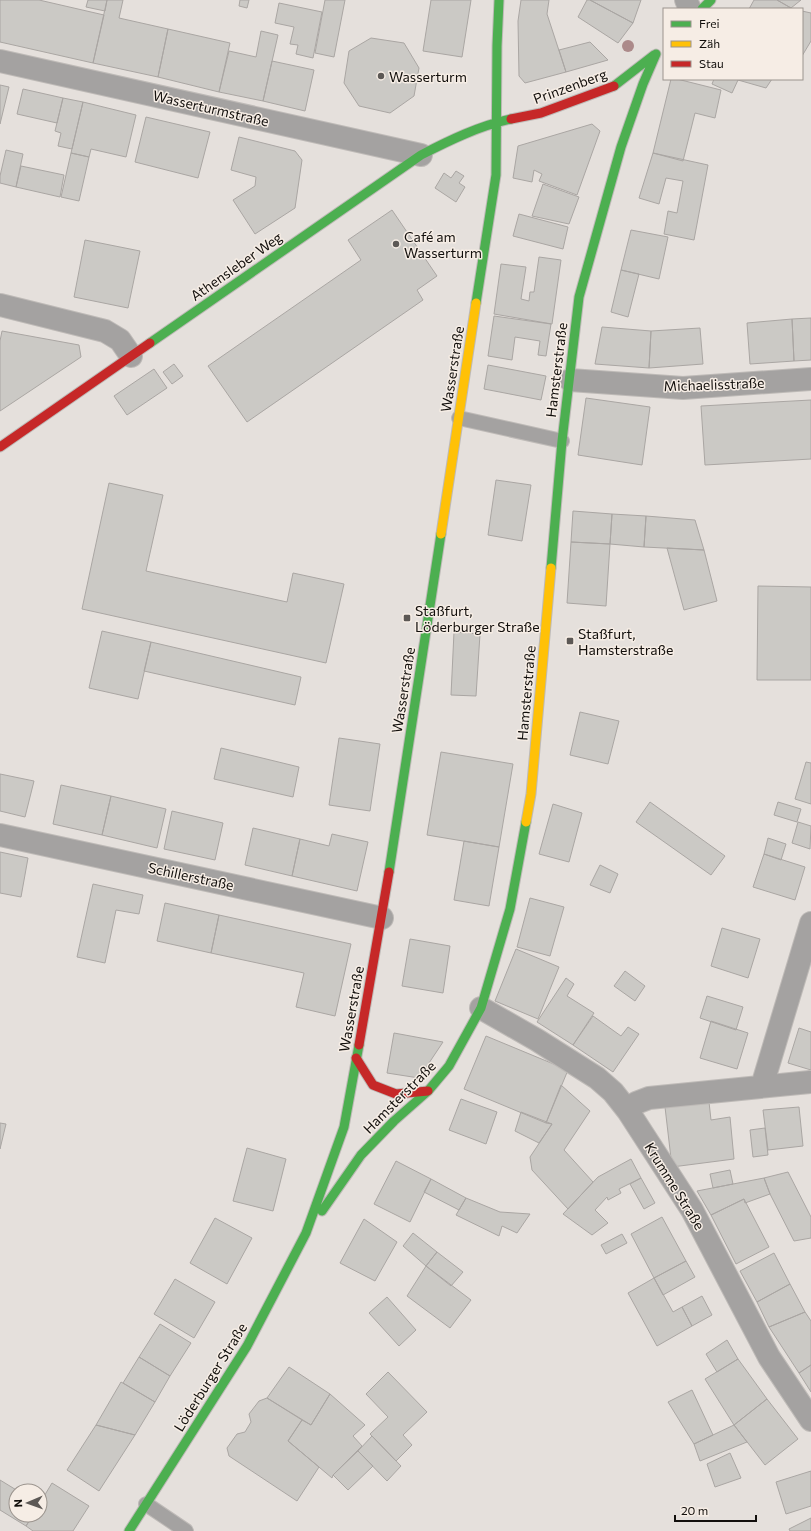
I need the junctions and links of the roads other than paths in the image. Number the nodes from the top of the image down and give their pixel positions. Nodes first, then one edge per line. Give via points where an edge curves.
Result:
1 (499, 0) edge
2 (711, 0) edge
3 (703, 8) edge
4 (663, 47) edge
5 (656, 54) junction
6 (0, 61) edge
7 (497, 122) junction
8 (421, 155) junction
9 (0, 305) edge
10 (131, 356) junction
11 (811, 379) edge
12 (570, 380) junction
13 (459, 418) junction
14 (562, 441) junction
15 (0, 448) edge
16 (0, 835) edge
17 (382, 918) junction
18 (811, 923) edge
19 (481, 1008) junction
20 (356, 1058) junction
21 (810, 1082) edge
22 (762, 1086) junction
23 (428, 1091) junction
24 (628, 1111) junction
25 (306, 1233) junction
26 (811, 1420) edge
27 (146, 1504) junction
28 (129, 1531) edge
29 (186, 1531) edge

1 - 7 street, Wasserstraße
2 - 3 street
4 - 5 street, Prinzenberg
5 - 7 street, Prinzenberg via 614,86 541,113
5 - 12 street, Hamsterstraße via 621,147 579,297
6 - 8 street, Wasserturmstraße
7 - 8 street, Athensleber Weg via 465,133
7 - 13 street, Wasserstraße via 496,175
8 - 10 street, Athensleber Weg
9 - 10 street via 106,331 120,340
10 - 15 street, Athensleber Weg
11 - 12 street, Michaelisstraße via 683,388
12 - 14 street, Hamsterstraße
13 - 14 lane
13 - 17 street, Wasserstraße
14 - 19 street, Hamsterstraße via 531,794 510,910
16 - 17 street, Schillerstraße
17 - 20 street, Wasserstraße
18 - 22 street
19 - 23 street, Hamsterstraße via 449,1066
19 - 24 street, Krumme Straße via 597,1078 614,1092
20 - 23 street via 373,1085 396,1094
20 - 25 street, Wasserstraße via 344,1127
21 - 22 street
22 - 24 street via 649,1098 636,1103
23 - 25 street, Hamsterstraße via 394,1121 361,1156
24 - 26 street, Krumme Straße via 692,1210 769,1357
25 - 27 street, Löderburger Straße via 247,1346
27 - 28 street, Löderburger Straße
27 - 29 lane

